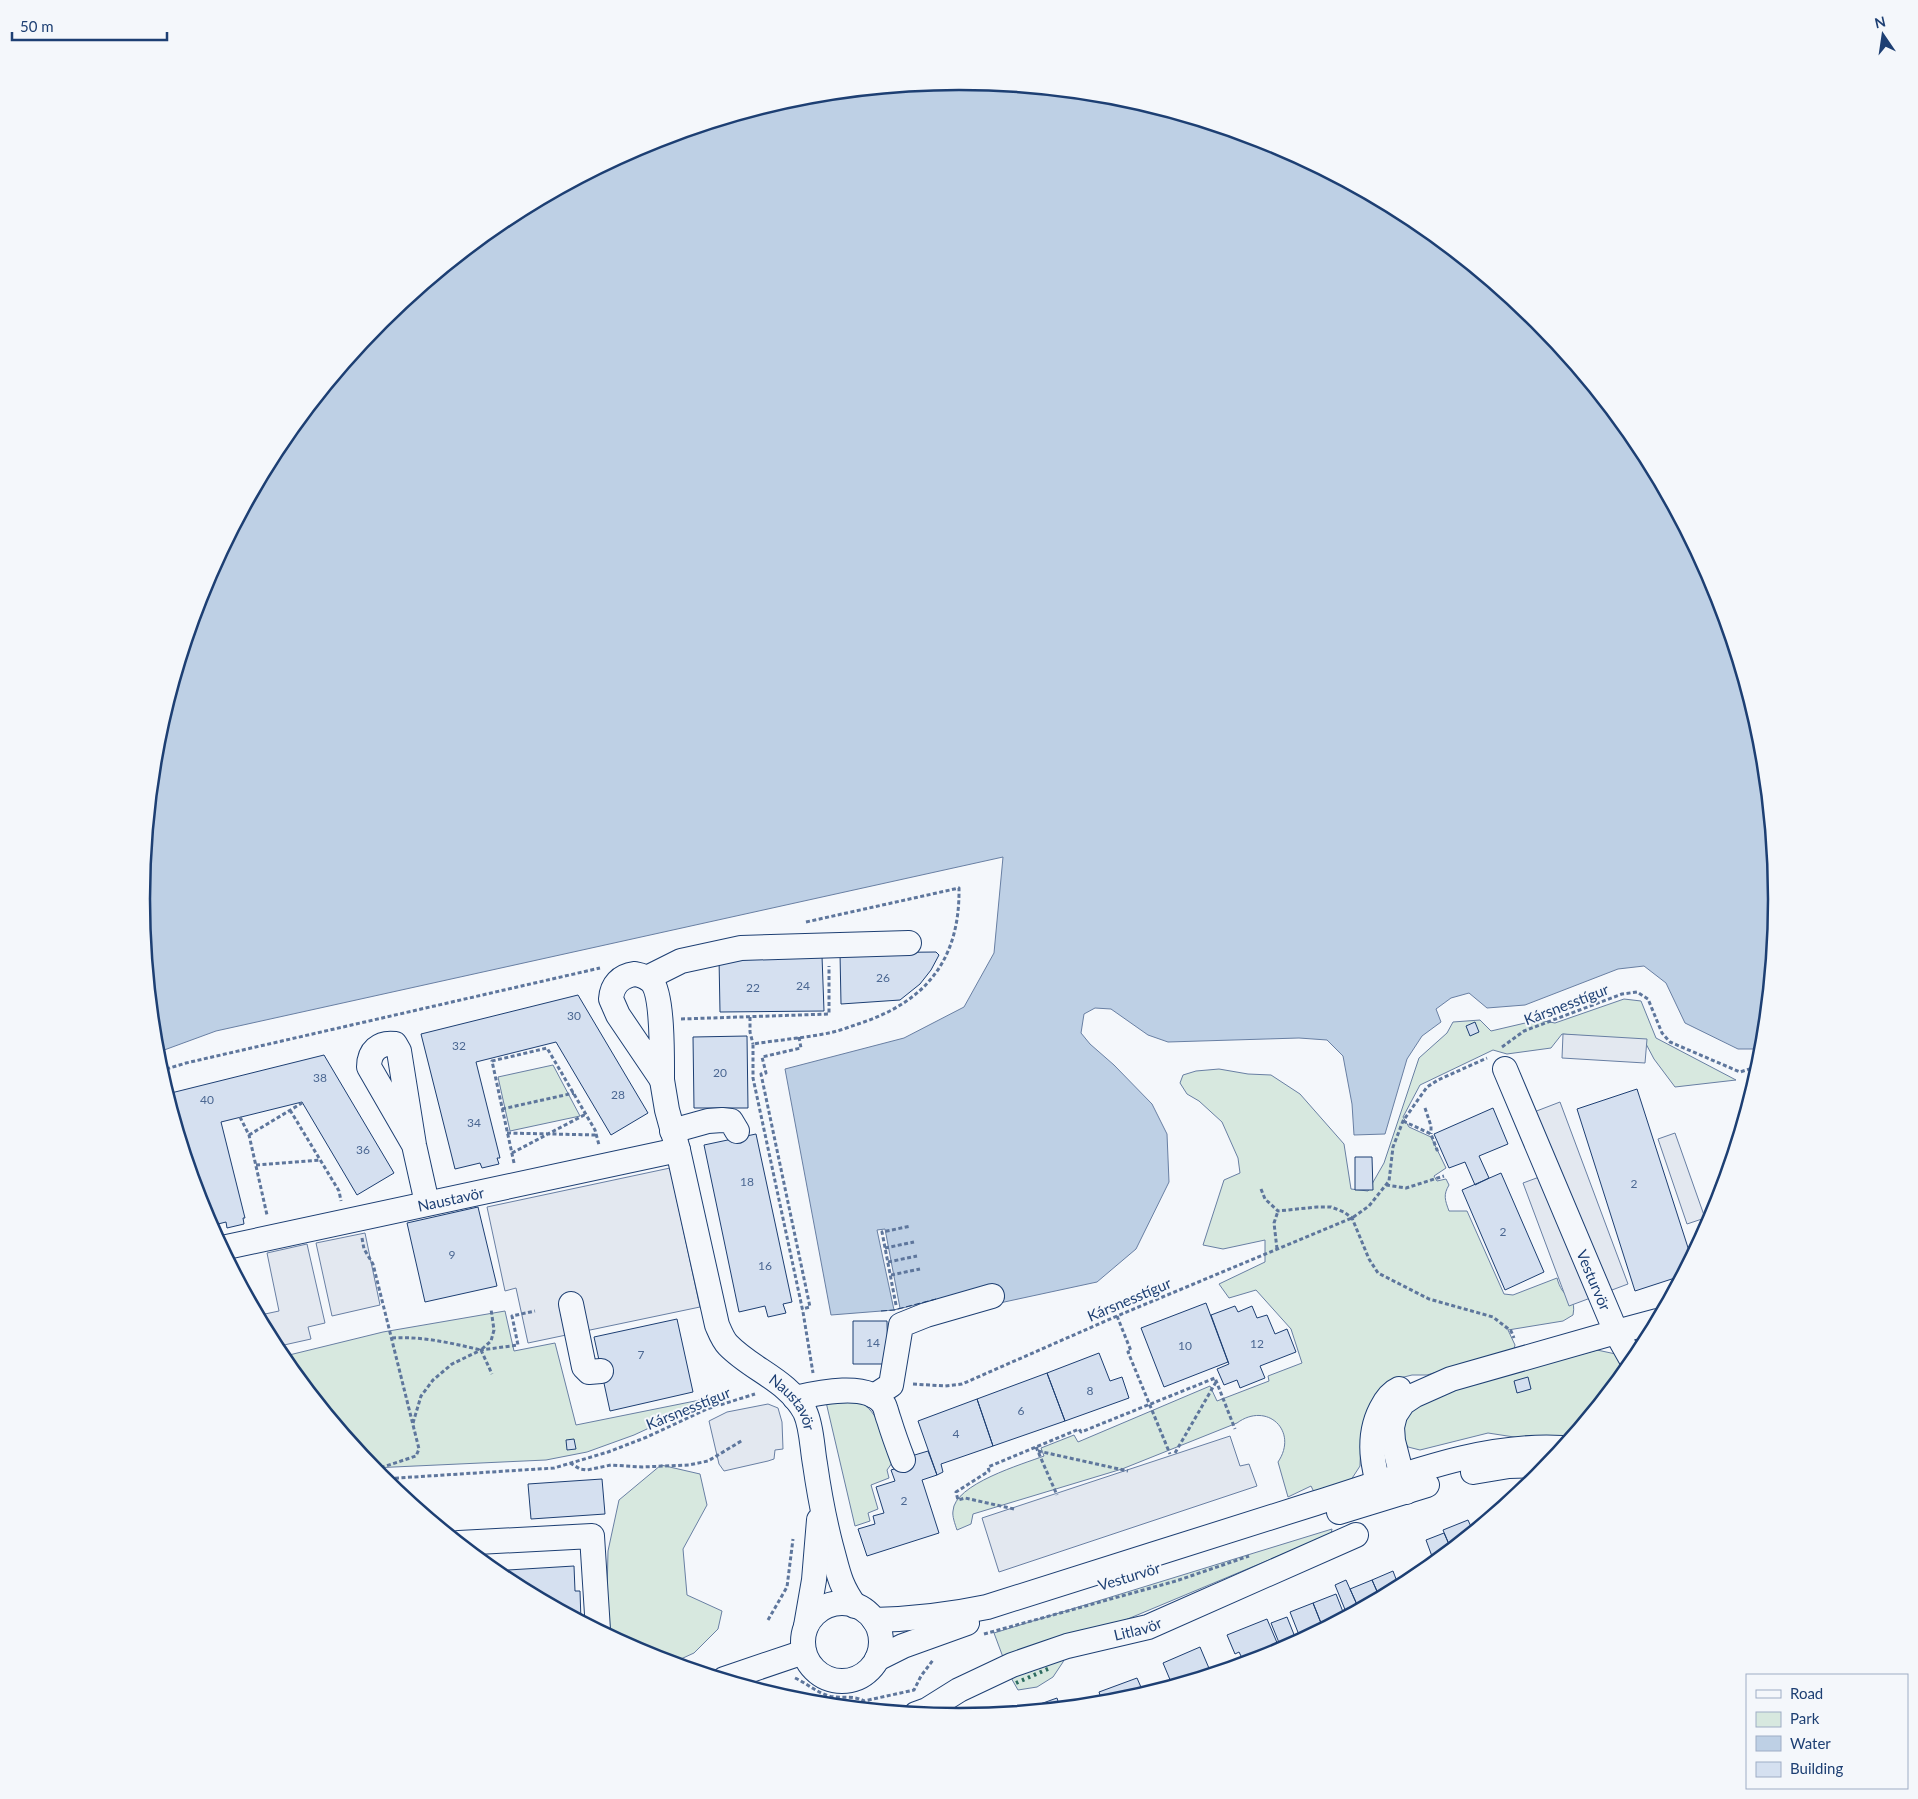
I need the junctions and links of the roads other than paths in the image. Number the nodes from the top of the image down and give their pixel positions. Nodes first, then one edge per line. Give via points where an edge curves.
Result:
1 (909, 942) dead end
2 (647, 978) junction
3 (1496, 1060) road end
4 (662, 1080) junction
5 (737, 1130) dead end
6 (675, 1140) junction
7 (414, 1145) dead end
8 (427, 1203) junction
9 (228, 1247) edge
10 (992, 1296) dead end
11 (571, 1304) dead end
12 (1648, 1323) edge
13 (1616, 1332) junction
14 (1628, 1354) edge
15 (601, 1371) dead end
16 (1451, 1379) junction
17 (789, 1392) junction
18 (874, 1396) junction
19 (1554, 1448) edge
20 (903, 1460) dead end
21 (1537, 1465) edge
22 (1404, 1484) junction
23 (1380, 1491) junction
24 (821, 1506) junction
25 (1356, 1535) dead end
26 (467, 1543) edge
27 (855, 1606) junction
28 (874, 1620) junction
29 (598, 1624) edge
30 (805, 1641) junction
31 (877, 1659) junction
32 (731, 1676) edge
33 (930, 1708) edge

1 - 2 street via 741,948 681,961
2 - 4 street, Naustavör via 656,989
2 - 4 street, Naustavör via 634,974 621,978 615,984 611,999 618,1015
3 - 13 street, Vesturvör
4 - 6 street, Naustavör
5 - 6 street via 732,1121 722,1120
6 - 8 street, Naustavör via 604,1165
6 - 17 street, Naustavör via 717,1325 726,1344
7 - 8 street
8 - 9 street, Naustavör
10 - 18 street via 926,1315 901,1326 891,1386
11 - 15 street via 584,1367 589,1372
12 - 13 street
13 - 14 street, Vesturvör
13 - 16 street
16 - 22 street via 1415,1395 1395,1415 1393,1441
16 - 23 street via 1404,1385 1385,1400 1372,1437 1372,1456
17 - 18 street via 850,1390
17 - 24 street, Naustavör via 805,1412
18 - 20 street via 884,1404
19 - 22 street, Vesturvör via 1508,1449 1476,1455
21 - 22 street, Vesturvör via 1509,1466
22 - 23 street, Vesturvör
23 - 28 street, Vesturvör via 987,1606 930,1617
23 - 31 street, Vesturvör via 1042,1602 950,1628
24 - 27 street, Naustavör via 837,1575
24 - 30 street, Naustavör
25 - 33 street, Litlavör via 1148,1627 1067,1646 1012,1665 959,1690
26 - 29 street via 592,1536
27 - 28 street
27 - 30 street via 843,1603 820,1610 811,1619
28 - 31 street via 881,1639
30 - 31 street via 809,1664 828,1679 853,1680 864,1674
30 - 32 street

